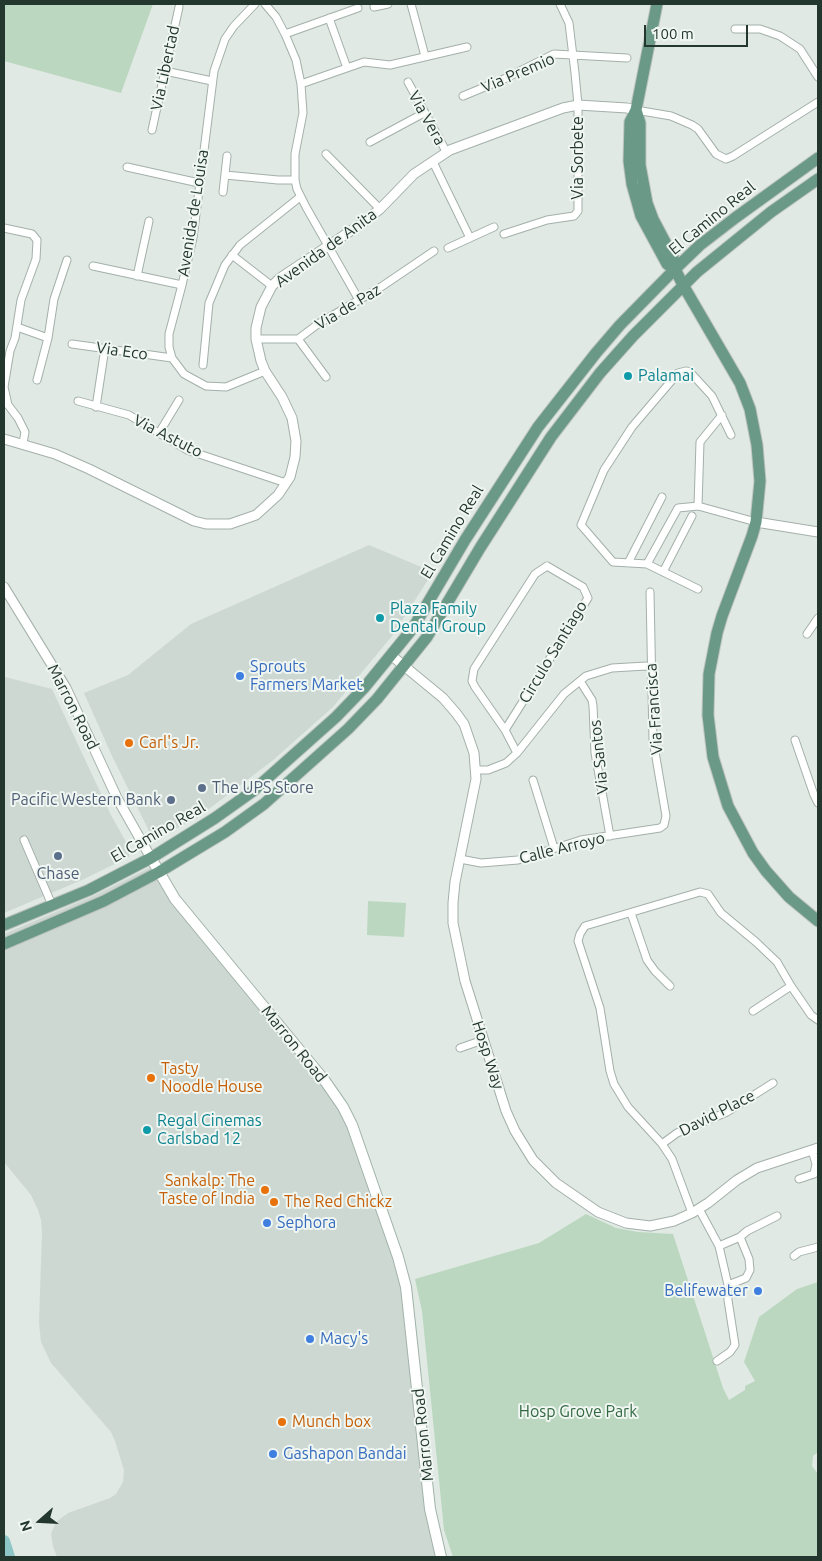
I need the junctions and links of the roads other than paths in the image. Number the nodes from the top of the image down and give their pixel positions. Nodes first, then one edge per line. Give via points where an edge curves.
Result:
1 (254, 4) edge
2 (265, 4) edge
3 (388, 4) edge
4 (411, 4) edge
5 (560, 4) edge
6 (657, 4) edge
7 (178, 7) dead end
8 (374, 7) dead end
9 (358, 8) dead end
10 (329, 18) junction
11 (735, 29) dead end
12 (285, 34) junction
13 (467, 47) dead end
14 (574, 55) junction
15 (424, 56) junction
16 (627, 58) dead end
17 (347, 68) junction
18 (165, 71) junction
19 (818, 77) edge
20 (212, 81) junction
21 (408, 82) dead end
22 (301, 84) junction
23 (463, 96) dead end
24 (818, 102) edge
25 (578, 105) junction
26 (636, 110) junction
27 (424, 113) junction
28 (152, 130) dead end
29 (370, 142) dead end
30 (447, 153) junction
31 (326, 154) dead end
32 (227, 156) dead end
33 (818, 158) edge
34 (433, 162) junction
35 (127, 167) dead end
36 (225, 175) junction
37 (818, 179) edge
38 (295, 180) junction
39 (199, 183) junction
40 (223, 192) dead end
41 (300, 197) junction
42 (380, 209) junction
43 (149, 221) dead end
44 (494, 227) dead end
45 (4, 228) edge
46 (504, 234) dead end
47 (470, 238) junction
48 (327, 246) junction
49 (448, 248) dead end
50 (434, 251) dead end
51 (232, 255) junction
52 (67, 260) dead end
53 (93, 266) dead end
54 (675, 268) junction
55 (137, 276) junction
56 (182, 285) junction
57 (683, 285) junction
58 (272, 286) junction
59 (358, 300) junction
60 (17, 327) junction
61 (48, 338) junction
62 (256, 339) junction
63 (298, 339) junction
64 (72, 344) dead end
65 (104, 348) junction
66 (172, 358) junction
67 (203, 365) dead end
68 (265, 371) junction
69 (326, 377) dead end
70 (37, 380) dead end
71 (180, 400) dead end
72 (78, 401) dead end
73 (96, 407) junction
74 (722, 415) junction
75 (159, 433) junction
76 (731, 435) dead end
77 (4, 439) edge
78 (23, 443) junction
79 (286, 483) junction
80 (662, 497) dead end
81 (698, 506) junction
82 (692, 516) dead end
83 (756, 522) junction
84 (818, 532) edge
85 (628, 563) junction
86 (647, 564) junction
87 (663, 572) junction
88 (4, 587) edge
89 (698, 589) dead end
90 (650, 592) dead end
91 (818, 618) edge
92 (807, 634) dead end
93 (392, 656) junction
94 (405, 666) junction
95 (650, 668) junction
96 (580, 681) junction
97 (505, 730) junction
98 (795, 740) dead end
99 (517, 753) junction
100 (476, 770) junction
101 (533, 780) dead end
102 (818, 803) edge
103 (664, 825) joint
104 (610, 836) junction
105 (24, 840) dead end
106 (554, 848) junction
107 (151, 858) junction
108 (460, 859) junction
109 (159, 872) junction
110 (52, 905) junction
111 (631, 913) junction
112 (818, 922) edge
113 (4, 925) edge
114 (7, 942) edge
115 (4, 954) edge
116 (670, 986) dead end
117 (791, 986) junction
118 (753, 1011) dead end
119 (818, 1020) edge
120 (483, 1040) junction
121 (460, 1048) dead end
122 (773, 1083) dead end
123 (662, 1144) junction
124 (815, 1149) edge
125 (799, 1179) dead end
126 (695, 1211) junction
127 (777, 1216) dead end
128 (740, 1237) junction
129 (719, 1246) junction
130 (818, 1246) edge
131 (794, 1256) dead end
132 (728, 1285) junction
133 (717, 1361) dead end
134 (441, 1557) edge

1 - 20 street, Avenida de Louisa via 225,39
2 - 12 street
3 - 8 street
4 - 15 street
5 - 14 street, Via Sorbete via 570,23
6 - 26 main road
7 - 18 street, Via Libertad
9 - 10 street
10 - 12 street
10 - 17 street
11 - 19 street via 760,29 780,36 800,49
12 - 22 street via 296,60
13 - 15 street
14 - 16 street, Via Premio
14 - 23 street, Via Premio via 554,54
14 - 25 street, Via Sorbete
15 - 17 street via 390,65 364,62
17 - 22 street
18 - 20 street
18 - 28 street, Via Libertad
20 - 39 street, Avenida de Louisa
21 - 27 street, Via Vera
22 - 38 street via 303,113 295,154
24 - 26 street via 726,159 716,154 692,125 671,116
25 - 26 street, Avenida de Anita
25 - 30 street, Avenida de Anita
25 - 46 street, Via Sorbete via 578,211 574,216 548,220
26 - 54 main road via 630,122 628,142 637,205 667,264
27 - 29 street
27 - 30 street, Via Vera
30 - 34 street, Avenida de Anita
31 - 42 street
32 - 36 street
33 - 54 main road, El Camino Real via 735,218
34 - 42 street, Avenida de Anita via 414,174
34 - 47 street
35 - 39 street
36 - 38 street
36 - 40 street
37 - 57 main road, El Camino Real via 771,212
38 - 41 street
39 - 56 street, Avenida de Louisa via 193,238
41 - 48 street
41 - 51 street
42 - 48 street, Avenida de Anita
43 - 55 street
44 - 47 street
45 - 60 street via 32,234 37,240 36,259 21,300
47 - 49 street
48 - 58 street, Avenida de Anita
48 - 59 street
50 - 59 street, Via de Paz
51 - 58 street
51 - 67 street via 224,265 209,303
52 - 61 street via 54,299
53 - 55 street
54 - 57 main road
54 - 93 main road, El Camino Real via 620,325 538,427 413,628
55 - 56 street
56 - 66 street, Avenida de Louisa via 169,334 168,347
57 - 83 main road via 740,383 750,410 760,464
57 - 94 main road, El Camino Real via 600,373 551,437 427,637
58 - 62 street, Avenida de Anita via 261,307
59 - 63 street, Via de Paz
60 - 61 street
60 - 78 street via 4,387 8,405 25,432
61 - 70 street
62 - 63 street, Via de Paz
62 - 68 street, Avenida de Anita
63 - 69 street
64 - 65 street, Via Eco
65 - 66 street, Via Eco
65 - 73 street
66 - 68 street via 184,374 206,386 226,387
68 - 79 street, Avenida de Anita via 292,418 295,457
71 - 75 street
72 - 73 street, Via Astuto
73 - 75 street, Via Astuto via 129,416
74 - 76 street
74 - 81 street via 700,442
74 - 85 street via 712,396 690,372 678,373 632,427 609,463 580,526 613,562
75 - 79 street, Via Astuto via 188,450
77 - 78 street, Avenida de Anita
78 - 79 street, Avenida de Anita via 89,468 185,518 206,524 230,524 256,515
80 - 85 street
81 - 83 street
81 - 86 street via 678,508
82 - 87 street
83 - 84 street
83 - 112 main road via 722,616 713,652 708,701 711,743 728,806 753,853 784,891
85 - 86 street
86 - 87 street
87 - 89 street
88 - 107 street, Marron Road via 66,688 117,798
90 - 95 street, Via Francisca
91 - 92 street
93 - 94 street, Hosp Way
93 - 107 main road, El Camino Real via 336,717 254,791
94 - 100 street, Hosp Way via 456,713 470,738
94 - 109 main road, El Camino Real via 348,729 264,804
95 - 96 street via 612,668
95 - 103 street, Via Francisca via 654,740 666,816
96 - 99 street via 564,694
96 - 104 street, Via Santos via 592,700 595,753
97 - 97 street, Circulo Santiago via 588,598 583,587 547,566 535,574 474,669 472,681 475,687
97 - 99 street
98 - 102 street
99 - 100 street via 506,763 488,770
100 - 108 street, Hosp Way
101 - 106 street
103 - 104 street, Calle Arroyo
104 - 106 street, Calle Arroyo
105 - 110 street
106 - 108 street, Calle Arroyo via 518,860 481,864
107 - 109 main road, Marron Road
107 - 110 main road, El Camino Real
108 - 120 street, Hosp Way via 454,889 454,922 465,981
109 - 114 main road, El Camino Real via 104,901
109 - 134 main road, Marron Road via 176,899 324,1081 352,1125 406,1287 430,1509
110 - 113 main road, El Camino Real
111 - 116 street via 647,960
111 - 117 street via 700,892 708,894 721,913 777,962
111 - 123 street via 585,926 578,941 600,1008 614,1084 628,1107
114 - 115 main road
117 - 118 street
117 - 119 street
120 - 121 street
120 - 126 street, Hosp Way via 515,1131 533,1160 556,1183 598,1212 626,1223 650,1226 674,1221
122 - 123 street, David Place via 727,1112 677,1133
123 - 126 street via 676,1166
124 - 125 street via 814,1174
124 - 126 street, Hosp Way via 757,1168
126 - 129 street
127 - 128 street
128 - 129 street
128 - 132 street via 750,1270 746,1278
129 - 132 street
130 - 131 street
132 - 133 street via 735,1345

